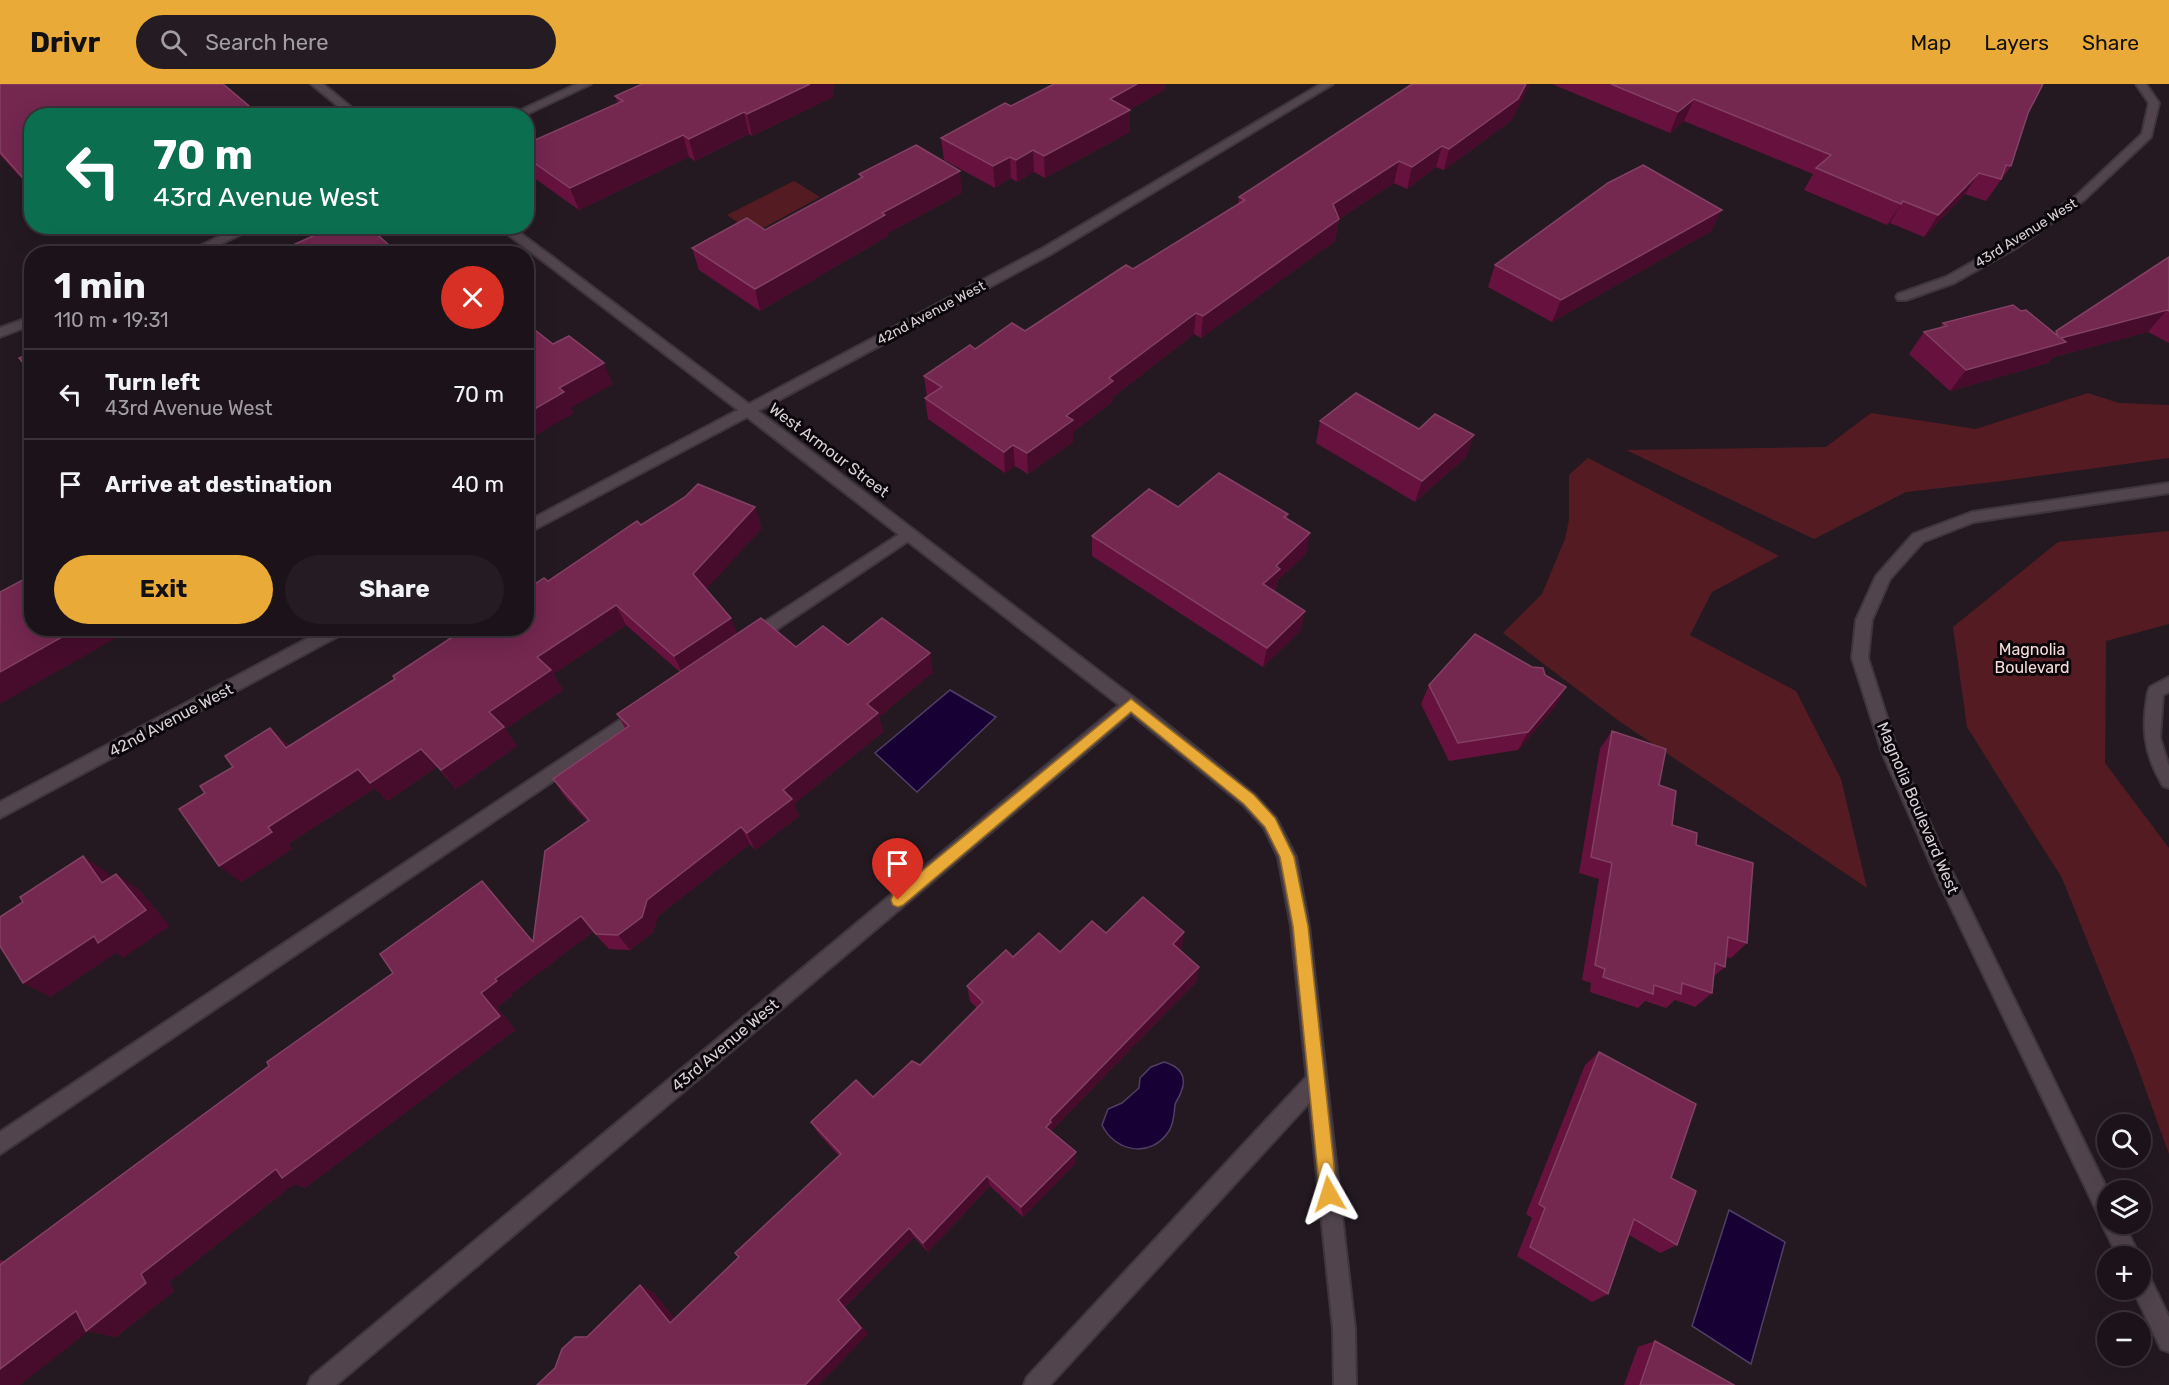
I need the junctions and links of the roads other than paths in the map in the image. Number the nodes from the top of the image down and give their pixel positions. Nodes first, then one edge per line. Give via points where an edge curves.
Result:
1 (316, 84) edge
2 (586, 84) edge
3 (1328, 84) edge
4 (2141, 84) edge
5 (347, 108) edge
6 (531, 108) edge
7 (234, 234) edge
8 (514, 234) edge
9 (207, 246) edge
10 (529, 246) edge
11 (534, 249) edge
12 (1902, 297) dead end
13 (24, 323) edge
14 (0, 333) edge
15 (748, 411) junction
16 (2169, 488) edge
17 (534, 525) edge
18 (909, 533) junction
19 (326, 636) edge
20 (736, 649) edge
21 (2169, 683) edge
22 (656, 703) edge
23 (1131, 705) junction
24 (2169, 781) edge
25 (0, 811) edge
26 (1316, 1081) junction
27 (0, 1144) edge
28 (2097, 1190) edge
29 (2149, 1300) edge
30 (2169, 1341) edge
31 (319, 1385) edge
32 (1035, 1385) edge
33 (1345, 1385) edge

1 - 5 street
2 - 6 street
3 - 15 street, 42nd Avenue West via 1047,251
4 - 12 street, 43rd Avenue West via 2154,103 2148,135 2080,198 2012,245 1950,279
7 - 9 street
8 - 10 street, West Armour Street
11 - 15 street, West Armour Street
13 - 14 street
15 - 17 street, 42nd Avenue West
15 - 18 street, West Armour Street
16 - 28 street, Magnolia Boulevard West via 1972,517 1918,538 1884,576 1864,620 1860,658 1890,752 1946,878
18 - 20 street
18 - 23 street, West Armour Street
19 - 25 street, 42nd Avenue West
21 - 24 street via 2156,692 2150,723 2156,762
22 - 27 street
23 - 26 street, West Armour Street via 1249,800 1274,830 1287,857 1300,926
23 - 31 street, 43rd Avenue West
26 - 32 street
26 - 33 street, West Armour Street via 1344,1329
29 - 30 street

